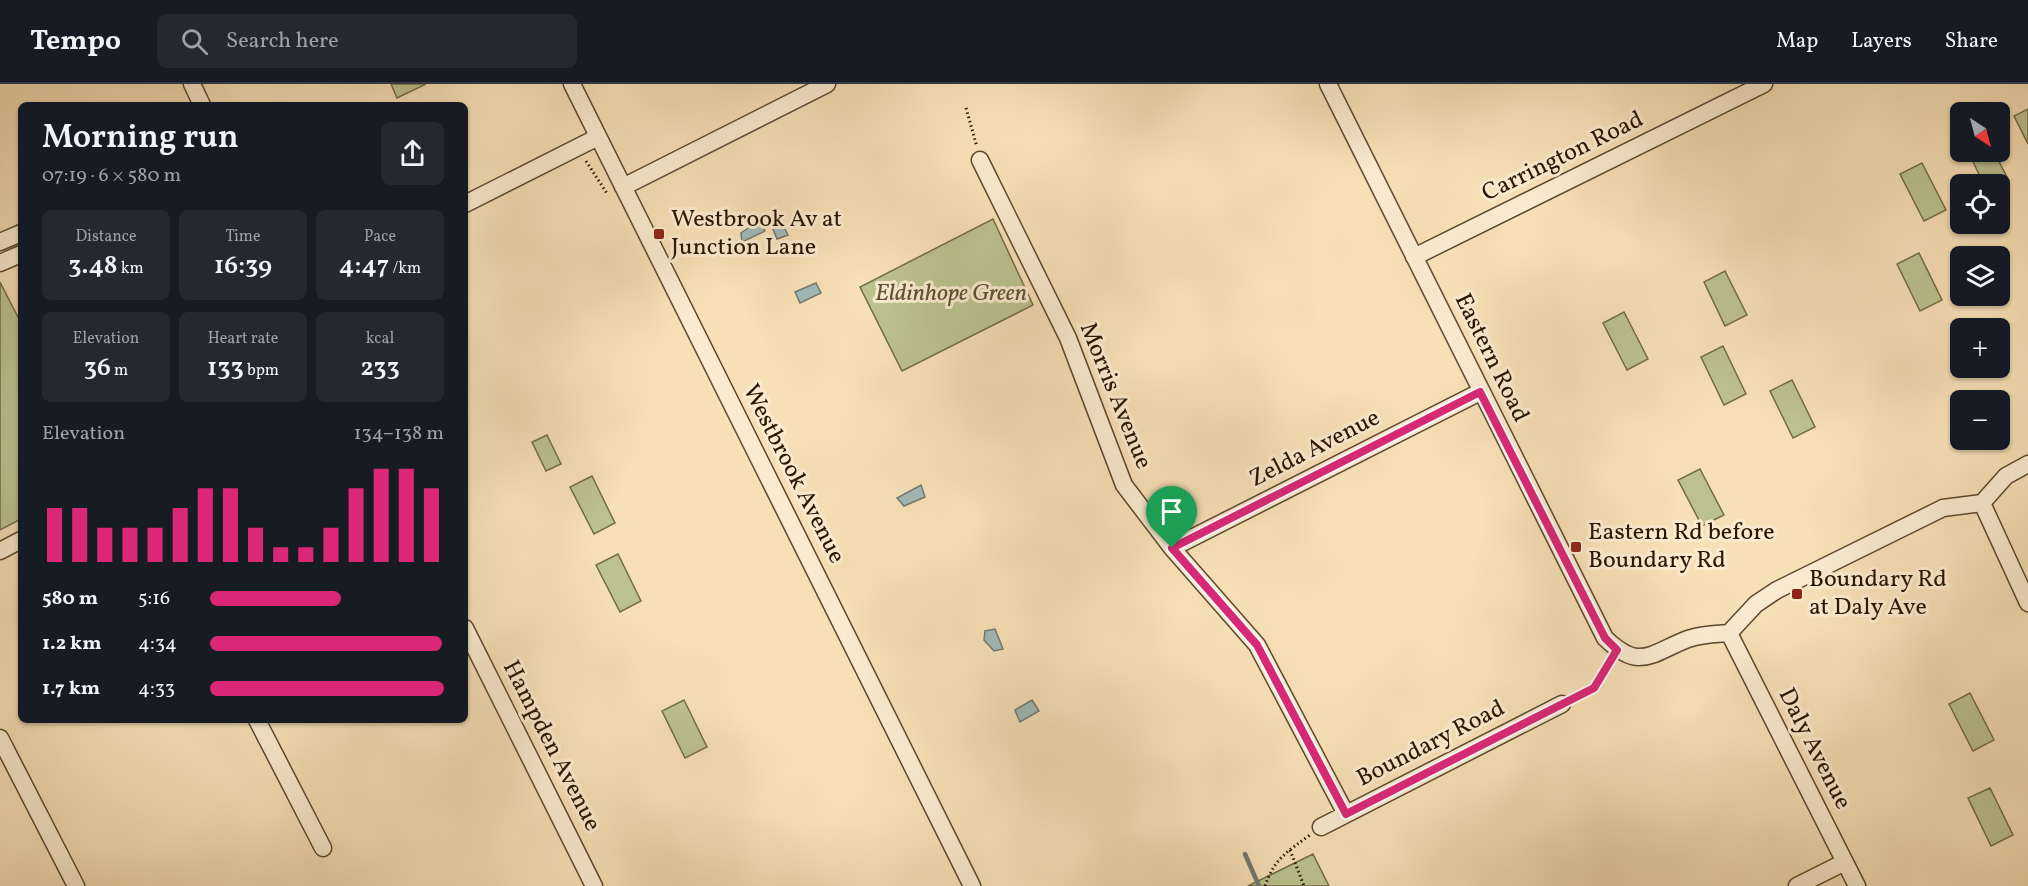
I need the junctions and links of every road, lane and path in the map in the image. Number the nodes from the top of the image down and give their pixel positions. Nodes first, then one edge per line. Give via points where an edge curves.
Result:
1 (192, 84) edge
2 (572, 84) edge
3 (827, 84) edge
4 (1328, 84) edge
5 (1764, 84) edge
6 (201, 102) edge
7 (966, 108) dead end
8 (598, 137) junction
9 (980, 160) joint
10 (623, 187) junction
11 (468, 202) edge
12 (18, 234) edge
13 (0, 242) edge
14 (18, 255) edge
15 (1414, 257) junction
16 (0, 263) edge
17 (1480, 392) junction
18 (2028, 464) edge
19 (1982, 503) junction
20 (18, 542) edge
21 (1172, 548) junction
22 (0, 551) edge
23 (2028, 603) edge
24 (1729, 633) junction
25 (468, 634) edge
26 (1617, 650) junction
27 (1562, 704) joint
28 (259, 723) edge
29 (0, 738) edge
30 (1346, 814) junction
31 (1321, 827) joint
32 (323, 848) dead end
33 (1290, 850) junction
34 (1845, 862) junction
35 (76, 886) edge
36 (594, 886) edge
37 (972, 886) edge
38 (1265, 886) edge
39 (1304, 886) edge
40 (1797, 886) edge
41 (1857, 886) edge

1 - 6 street
2 - 8 street, Westbrook Avenue
3 - 10 street
4 - 15 street, Eastern Road
5 - 15 street, Carrington Road
7 - 9 path
8 - 10 street, Westbrook Avenue
8 - 11 street
9 - 21 street, Morris Avenue via 1068,338 1124,485
10 - 37 street, Westbrook Avenue
12 - 13 street
14 - 16 street
15 - 17 street, Eastern Road
17 - 21 street, Zelda Avenue
17 - 26 street, Eastern Road via 1605,638
18 - 19 street via 2006,476
19 - 23 street
19 - 24 street via 1943,508 1777,590 1756,604
20 - 22 street
21 - 30 street, Morris Avenue via 1257,645
24 - 26 street via 1689,638 1653,656 1633,657
24 - 34 street, Daly Avenue
25 - 36 street, Hampden Avenue
26 - 27 path via 1594,688
27 - 30 street, Boundary Road
28 - 32 street
29 - 35 street
30 - 31 street, Boundary Road
31 - 33 path
33 - 38 path via 1270,869
33 - 39 path
34 - 40 street
34 - 41 street, Daly Avenue

